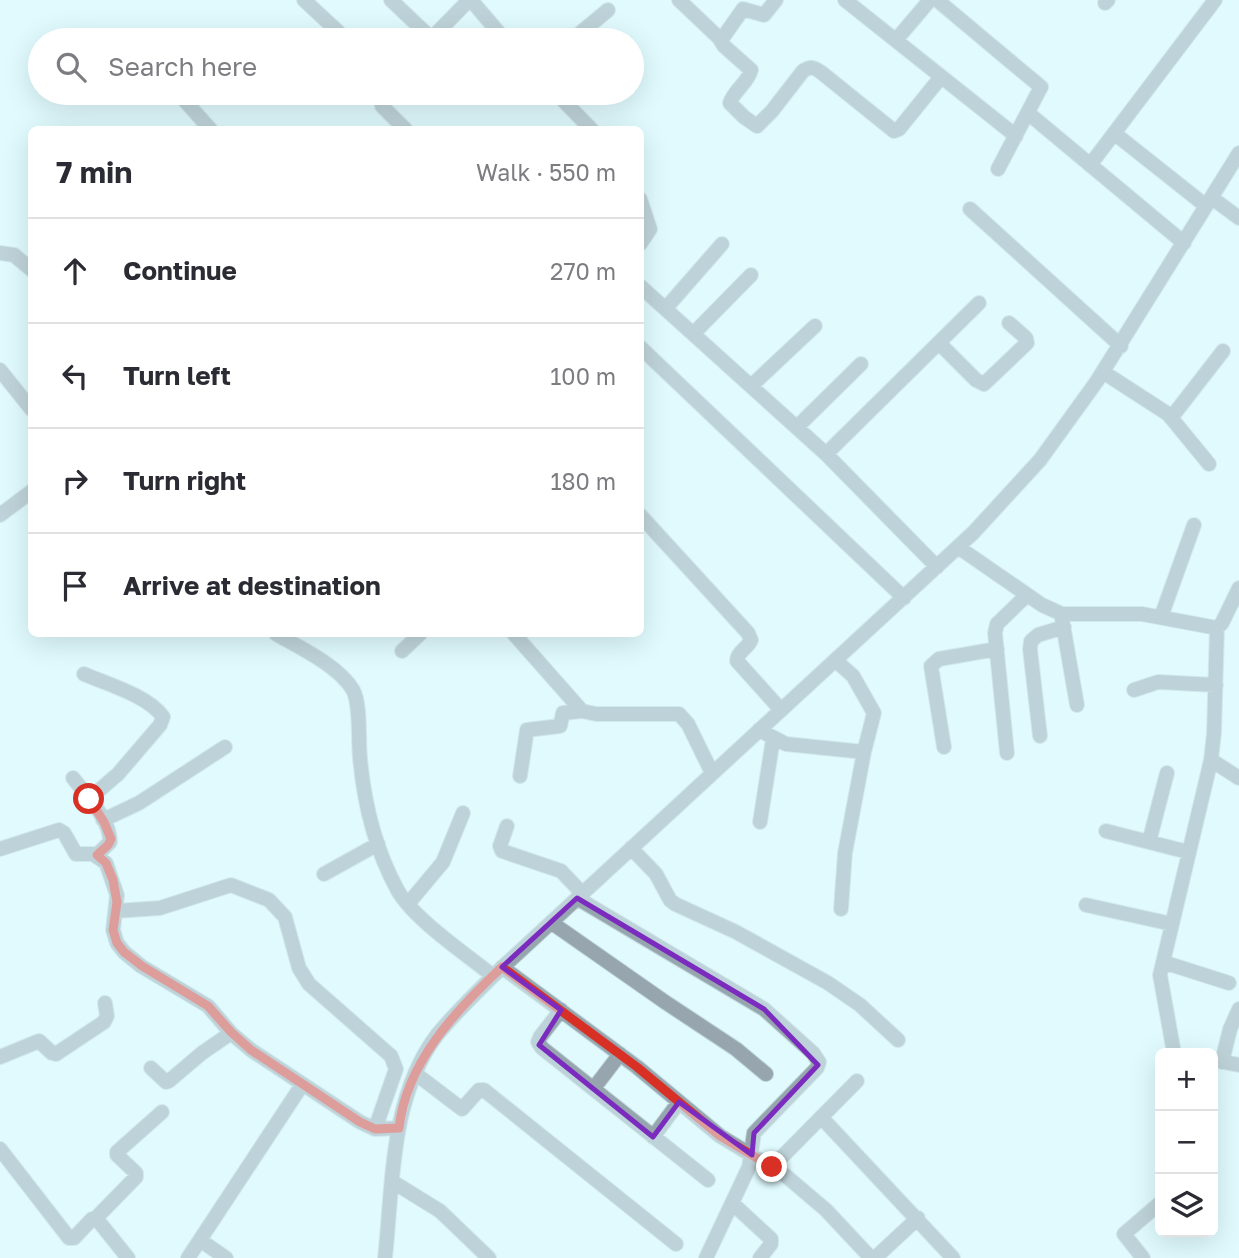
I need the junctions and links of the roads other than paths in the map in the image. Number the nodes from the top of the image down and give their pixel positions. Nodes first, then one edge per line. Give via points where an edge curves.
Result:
1 (304, 0) edge
2 (391, 0) edge
3 (470, 0) edge
4 (679, 0) edge
5 (776, 0) edge
6 (845, 0) edge
7 (930, 0) edge
8 (937, 0) edge
9 (1215, 0) edge
10 (608, 10) dead end
11 (334, 28) edge
12 (420, 28) edge
13 (442, 28) edge
14 (494, 28) edge
15 (586, 28) edge
16 (719, 37) junction
17 (896, 40) junction
18 (942, 77) junction
19 (188, 105) edge
20 (382, 105) edge
21 (568, 105) edge
22 (1028, 113) junction
23 (207, 126) edge
24 (402, 126) edge
25 (588, 126) edge
26 (1114, 133) junction
27 (1016, 136) junction
28 (1239, 153) edge
29 (1090, 165) junction
30 (998, 169) dead end
31 (1203, 201) junction
32 (644, 209) edge
33 (970, 209) dead end
34 (1239, 218) edge
35 (644, 236) edge
36 (1177, 237) junction
37 (722, 244) dead end
38 (0, 253) edge
39 (28, 267) edge
40 (751, 275) dead end
41 (644, 289) edge
42 (979, 303) dead end
43 (666, 308) junction
44 (1009, 323) dead end
45 (815, 326) dead end
46 (694, 333) junction
47 (1116, 342) junction
48 (939, 343) junction
49 (644, 351) edge
50 (1223, 351) dead end
51 (861, 364) dead end
52 (1104, 372) junction
53 (3, 381) edge
54 (751, 386) junction
55 (28, 406) edge
56 (1171, 418) junction
57 (797, 427) junction
58 (826, 454) junction
59 (1209, 464) dead end
60 (28, 494) edge
61 (0, 515) edge
62 (644, 518) edge
63 (1194, 525) dead end
64 (958, 547) junction
65 (929, 560) junction
66 (1239, 588) edge
67 (896, 591) junction
68 (1027, 595) junction
69 (1161, 617) junction
70 (1063, 620) junction
71 (1217, 628) junction
72 (281, 637) edge
73 (418, 637) edge
74 (517, 637) edge
75 (997, 649) junction
76 (402, 651) dead end
77 (835, 660) junction
78 (84, 674) dead end
79 (1216, 685) junction
80 (1134, 690) dead end
81 (776, 703) junction
82 (1077, 705) dead end
83 (582, 711) junction
84 (759, 730) junction
85 (1040, 736) dead end
86 (773, 739) junction
87 (225, 747) dead end
88 (944, 747) dead end
89 (864, 752) junction
90 (1007, 753) dead end
91 (1210, 760) junction
92 (708, 766) junction
93 (1167, 773) dead end
94 (520, 776) dead end
95 (73, 778) dead end
96 (1239, 778) edge
97 (89, 799) junction
98 (463, 813) dead end
99 (103, 820) junction
100 (760, 822) dead end
101 (507, 826) dead end
102 (1106, 831) dead end
103 (1149, 842) junction
104 (378, 844) junction
105 (631, 848) junction
106 (0, 849) edge
107 (1188, 852) junction
108 (97, 855) junction
109 (324, 874) dead end
110 (577, 890) junction
111 (408, 904) junction
112 (1086, 905) dead end
113 (841, 909) dead end
114 (116, 911) junction
115 (552, 923) junction
116 (1172, 924) junction
117 (1163, 962) junction
118 (492, 971) junction
119 (1229, 983) dead end
120 (105, 1003) dead end
121 (1239, 1009) edge
122 (561, 1010) junction
123 (231, 1032) junction
124 (898, 1040) dead end
125 (1174, 1048) edge
126 (620, 1054) junction
127 (0, 1057) edge
128 (1218, 1061) edge
129 (1239, 1065) edge
130 (151, 1068) dead end
131 (416, 1074) junction
132 (766, 1074) dead end
133 (857, 1081) dead end
134 (302, 1085) junction
135 (594, 1088) junction
136 (679, 1102) junction
137 (162, 1112) dead end
138 (821, 1117) junction
139 (387, 1128) junction
140 (653, 1137) junction
141 (0, 1149) edge
142 (750, 1154) junction
143 (772, 1167) junction
144 (708, 1180) dead end
145 (393, 1182) junction
146 (732, 1203) junction
147 (1155, 1207) edge
148 (96, 1218) junction
149 (918, 1218) junction
150 (200, 1240) junction
151 (676, 1244) dead end
152 (128, 1258) edge
153 (188, 1258) edge
154 (226, 1258) edge
155 (386, 1258) edge
156 (489, 1258) edge
157 (706, 1258) edge
158 (760, 1258) edge
159 (873, 1258) edge
160 (953, 1258) edge
161 (1143, 1258) edge

1 - 11 street
2 - 12 street
3 - 13 street
3 - 14 street
4 - 16 street
5 - 16 street via 764,15 743,9
6 - 17 street
7 - 17 street
8 - 22 street via 1040,85
9 - 26 street
10 - 15 street
16 - 18 street via 751,70 730,103 757,126 809,67 894,131
17 - 18 street
18 - 27 street
19 - 23 street
20 - 24 street
21 - 25 street
22 - 27 street
22 - 29 street
26 - 29 street
26 - 31 street
27 - 30 street
28 - 31 street
29 - 36 street
31 - 34 street
31 - 36 street
32 - 35 street via 650,229
33 - 47 street
36 - 47 street
37 - 43 street
38 - 39 street via 14,255
40 - 46 street
41 - 43 street
42 - 48 street
43 - 46 street
44 - 48 street via 1027,343 984,384
45 - 54 street
46 - 54 street
47 - 52 street
48 - 58 street
49 - 67 street
50 - 56 street
51 - 57 street
52 - 56 street
52 - 64 street via 1040,460
53 - 55 street
54 - 57 street
56 - 59 street
57 - 58 street
58 - 65 street
60 - 61 street
62 - 81 street via 748,633 750,644 737,661
63 - 69 street
64 - 65 street
64 - 68 street
65 - 67 street
66 - 71 street
67 - 77 street
68 - 70 street
68 - 75 street via 997,624
69 - 70 street via 1142,614
69 - 71 street
70 - 82 street
70 - 85 street via 1031,640
71 - 79 street
72 - 104 street via 327,664 354,691 362,783
73 - 76 street
74 - 83 street
75 - 88 street via 939,659 931,666
75 - 90 street
77 - 81 street
77 - 89 street via 853,676 874,710
78 - 97 street via 138,698 163,717 131,759
79 - 80 street via 1158,682
79 - 91 street
81 - 84 street
83 - 92 street via 679,714
83 - 94 street via 563,713 561,726 527,730
84 - 86 street
84 - 92 street
86 - 89 street
86 - 100 street
87 - 99 street via 139,803
89 - 113 street via 845,853
91 - 96 street
91 - 107 street
92 - 105 street
93 - 103 street
95 - 97 street
97 - 99 street
98 - 111 street via 443,862
99 - 108 street via 110,842
101 - 110 street via 502,851 555,869
102 - 103 street
103 - 107 street
104 - 109 street
104 - 111 street
105 - 110 street
105 - 124 street via 656,874 675,904 828,983
106 - 108 street via 59,830 76,855
107 - 116 street
108 - 114 street via 113,880
110 - 115 street
110 - 142 street via 764,1009 817,1058 817,1068 754,1133
111 - 118 street
112 - 116 street
114 - 123 street via 113,930 124,952 208,1006
114 - 139 street via 160,908 231,886 276,906 285,917 299,968 309,984 395,1062
115 - 118 street
115 - 132 street
116 - 117 street
117 - 119 street
117 - 125 street via 1161,986
118 - 122 street
118 - 131 street via 436,1037
120 - 127 street via 104,1022 56,1054 39,1041
121 - 128 street
122 - 126 street
122 - 135 street via 539,1045
123 - 130 street via 169,1081
123 - 134 street
126 - 135 street
126 - 136 street
128 - 129 street
131 - 139 street via 400,1115
131 - 151 street via 462,1109 484,1090
133 - 138 street
134 - 139 street via 360,1122
134 - 150 street
135 - 140 street
136 - 140 street
136 - 142 street
137 - 148 street via 117,1152 136,1177
138 - 143 street
138 - 149 street
139 - 145 street
140 - 144 street
141 - 148 street via 71,1239
142 - 143 street
142 - 146 street
143 - 159 street via 826,1210
145 - 155 street
145 - 156 street via 440,1212
146 - 157 street
146 - 158 street via 771,1240
147 - 161 street via 1124,1234
148 - 152 street
149 - 159 street
149 - 160 street
150 - 153 street
150 - 154 street

